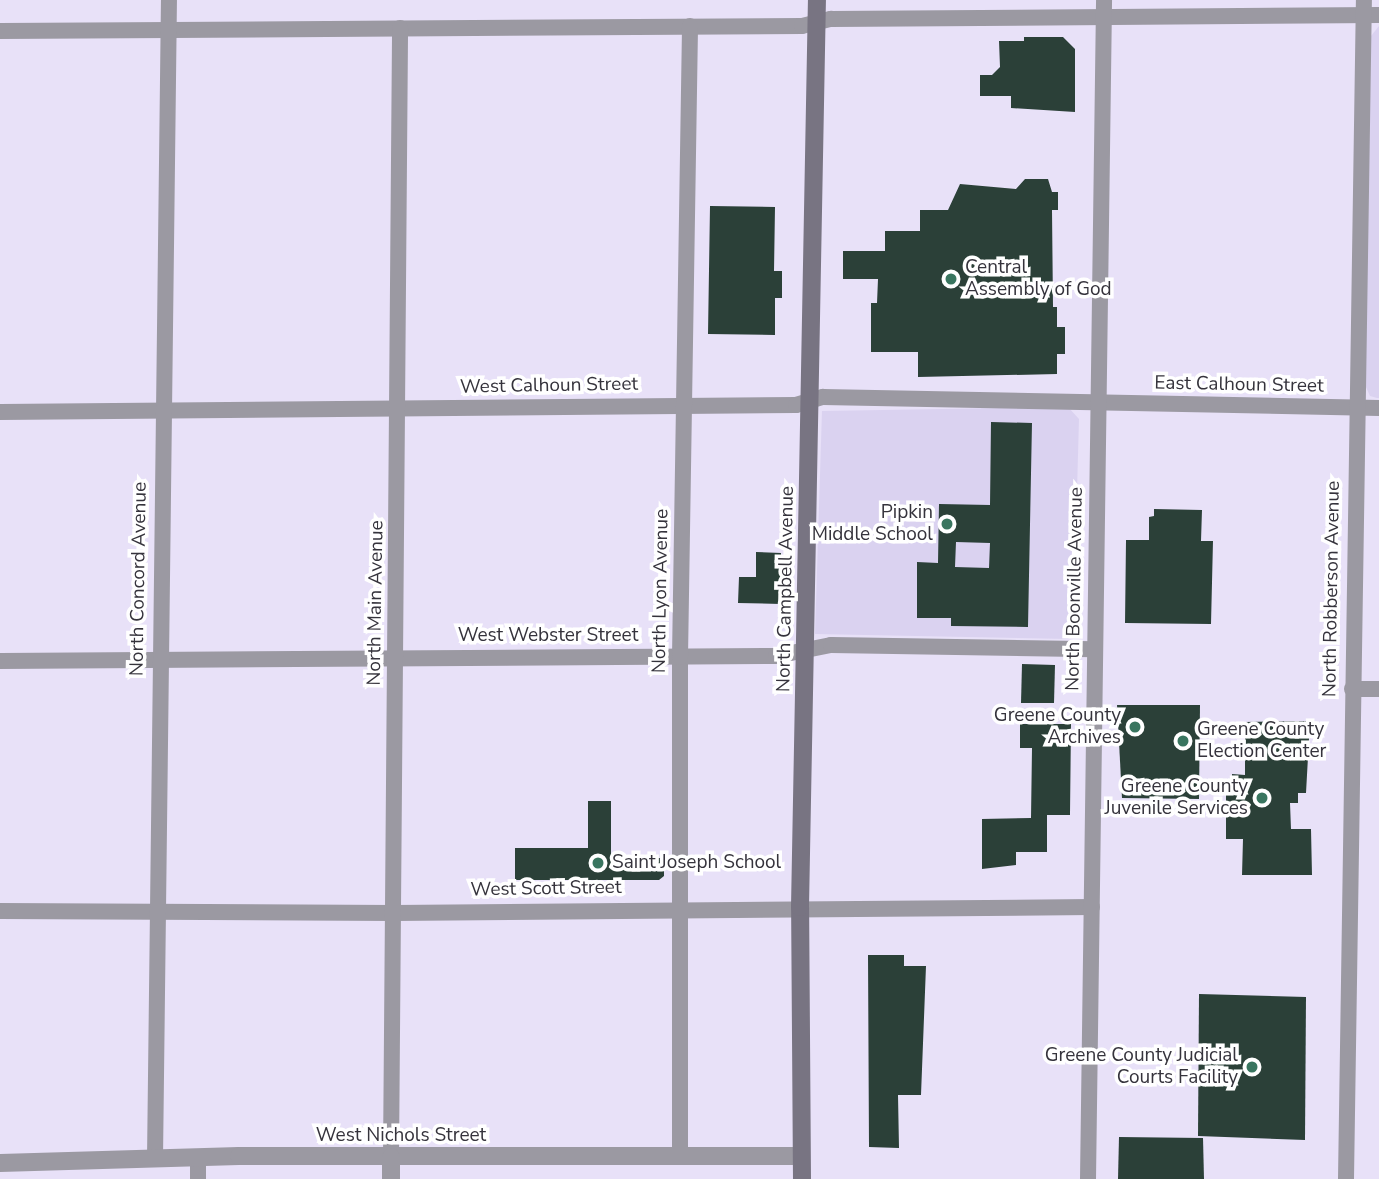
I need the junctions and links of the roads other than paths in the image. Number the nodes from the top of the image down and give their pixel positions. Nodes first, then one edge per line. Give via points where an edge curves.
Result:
1 (169, 0) edge
2 (817, 0) edge
3 (1104, 8) edge
4 (1369, 10) edge
5 (817, 23) junction
6 (690, 26) junction
7 (400, 28) junction
8 (169, 29) junction
9 (0, 31) edge
10 (810, 401) junction
11 (1098, 402) junction
12 (685, 406) junction
13 (1356, 408) junction
14 (1379, 408) edge
15 (400, 409) junction
16 (162, 411) junction
17 (0, 412) edge
18 (1095, 649) junction
19 (806, 650) junction
20 (680, 656) junction
21 (397, 659) junction
22 (159, 660) junction
23 (0, 661) edge
24 (1352, 689) junction
25 (1379, 689) edge
26 (800, 906) junction
27 (1092, 907) junction
28 (680, 908) junction
29 (0, 911) edge
30 (157, 912) junction
31 (394, 913) junction
32 (801, 1156) junction
33 (198, 1157) junction
34 (391, 1157) junction
35 (680, 1157) junction
36 (155, 1159) junction
37 (0, 1163) edge
38 (198, 1179) edge
39 (391, 1179) edge
40 (802, 1179) edge
41 (1088, 1179) edge
42 (1346, 1179) edge

1 - 8 street, North Concord Avenue
2 - 5 main road, North Campbell Avenue
3 - 4 street
3 - 5 street
3 - 11 street, North Boonville Avenue
4 - 13 street, North Robberson Avenue
5 - 6 street
5 - 10 main road, North Campbell Avenue
6 - 7 street
6 - 12 street, North Lyon Avenue
7 - 8 street
7 - 15 street, North Main Avenue
8 - 9 street
8 - 16 street, North Concord Avenue
10 - 11 street, West Calhoun Street via 823,397
10 - 12 street, West Calhoun Street
10 - 19 main road, North Campbell Avenue
11 - 13 street, East Calhoun Street
11 - 18 street, North Boonville Avenue
12 - 15 street, West Calhoun Street
12 - 20 street, North Lyon Avenue
13 - 14 street, East Calhoun Street
13 - 24 street, North Robberson Avenue
15 - 16 street, West Calhoun Street
15 - 21 street, North Main Avenue
16 - 17 street, West Calhoun Street
16 - 22 street, North Concord Avenue
18 - 19 street, West Webster Street via 831,645
18 - 27 street, North Boonville Avenue
19 - 20 street, West Webster Street via 776,656
19 - 26 main road, North Campbell Avenue
20 - 21 street, West Webster Street
20 - 28 street, North Lyon Avenue
21 - 22 street, West Webster Street
21 - 31 street, North Main Avenue
22 - 23 street, West Webster Street
22 - 30 street, North Concord Avenue
24 - 25 street
24 - 42 street, North Robberson Avenue
26 - 27 street, West Scott Street
26 - 28 street, West Scott Street
26 - 32 main road, North Campbell Avenue
27 - 41 street, North Boonville Avenue
28 - 31 street, West Scott Street
28 - 35 street, North Lyon Avenue
29 - 30 street, West Scott Street
30 - 31 street, West Scott Street
30 - 36 street, North Concord Avenue
31 - 34 street, North Main Avenue
32 - 35 street, West Nichols Street
32 - 40 main road, North Campbell Avenue
33 - 34 street, West Nichols Street
33 - 36 street, West Nichols Street
33 - 38 street
34 - 35 street, West Nichols Street
34 - 39 street, North Main Avenue
36 - 37 street, West Nichols Street

